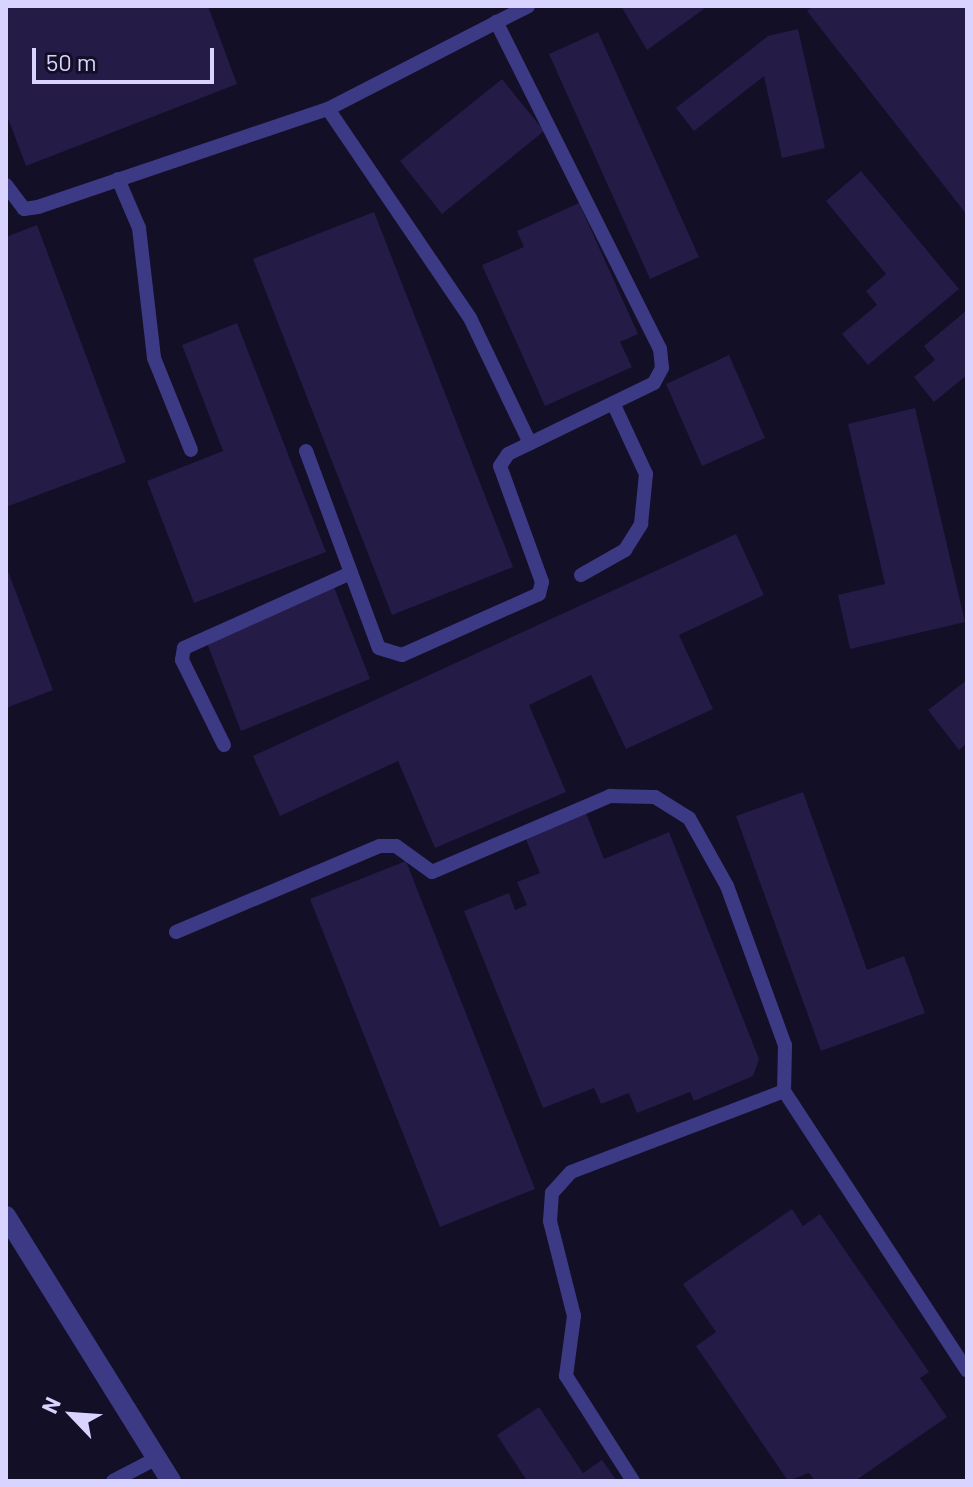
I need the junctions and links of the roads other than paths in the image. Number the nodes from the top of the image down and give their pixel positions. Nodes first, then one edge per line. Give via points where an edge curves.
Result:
1 (528, 6) edge
2 (496, 22) junction
3 (328, 109) junction
4 (118, 179) junction
5 (6, 185) edge
6 (613, 403) junction
7 (530, 443) junction
8 (191, 450) dead end
9 (306, 451) dead end
10 (351, 573) junction
11 (581, 575) dead end
12 (224, 745) dead end
13 (176, 932) dead end
14 (784, 1091) junction
15 (6, 1216) edge
16 (967, 1371) edge
17 (157, 1458) junction
18 (113, 1481) edge
19 (171, 1481) edge
20 (633, 1481) edge

1 - 2 lane
2 - 3 lane
2 - 6 lane via 660,349 654,383
3 - 4 lane
3 - 7 lane via 470,318
4 - 5 lane via 24,209
4 - 8 lane via 139,228 154,358
6 - 7 lane
6 - 11 lane via 646,474 641,524 625,550
7 - 10 lane via 500,466 542,582 539,594 391,655 379,648
9 - 10 lane
10 - 12 lane via 184,648 182,660
13 - 14 lane via 380,846 396,846 432,872 610,796 655,797 689,818 727,886 785,1045
14 - 16 lane
14 - 20 lane via 571,1172 552,1193 550,1221 574,1316 566,1376
15 - 17 street
17 - 18 lane
17 - 19 street

